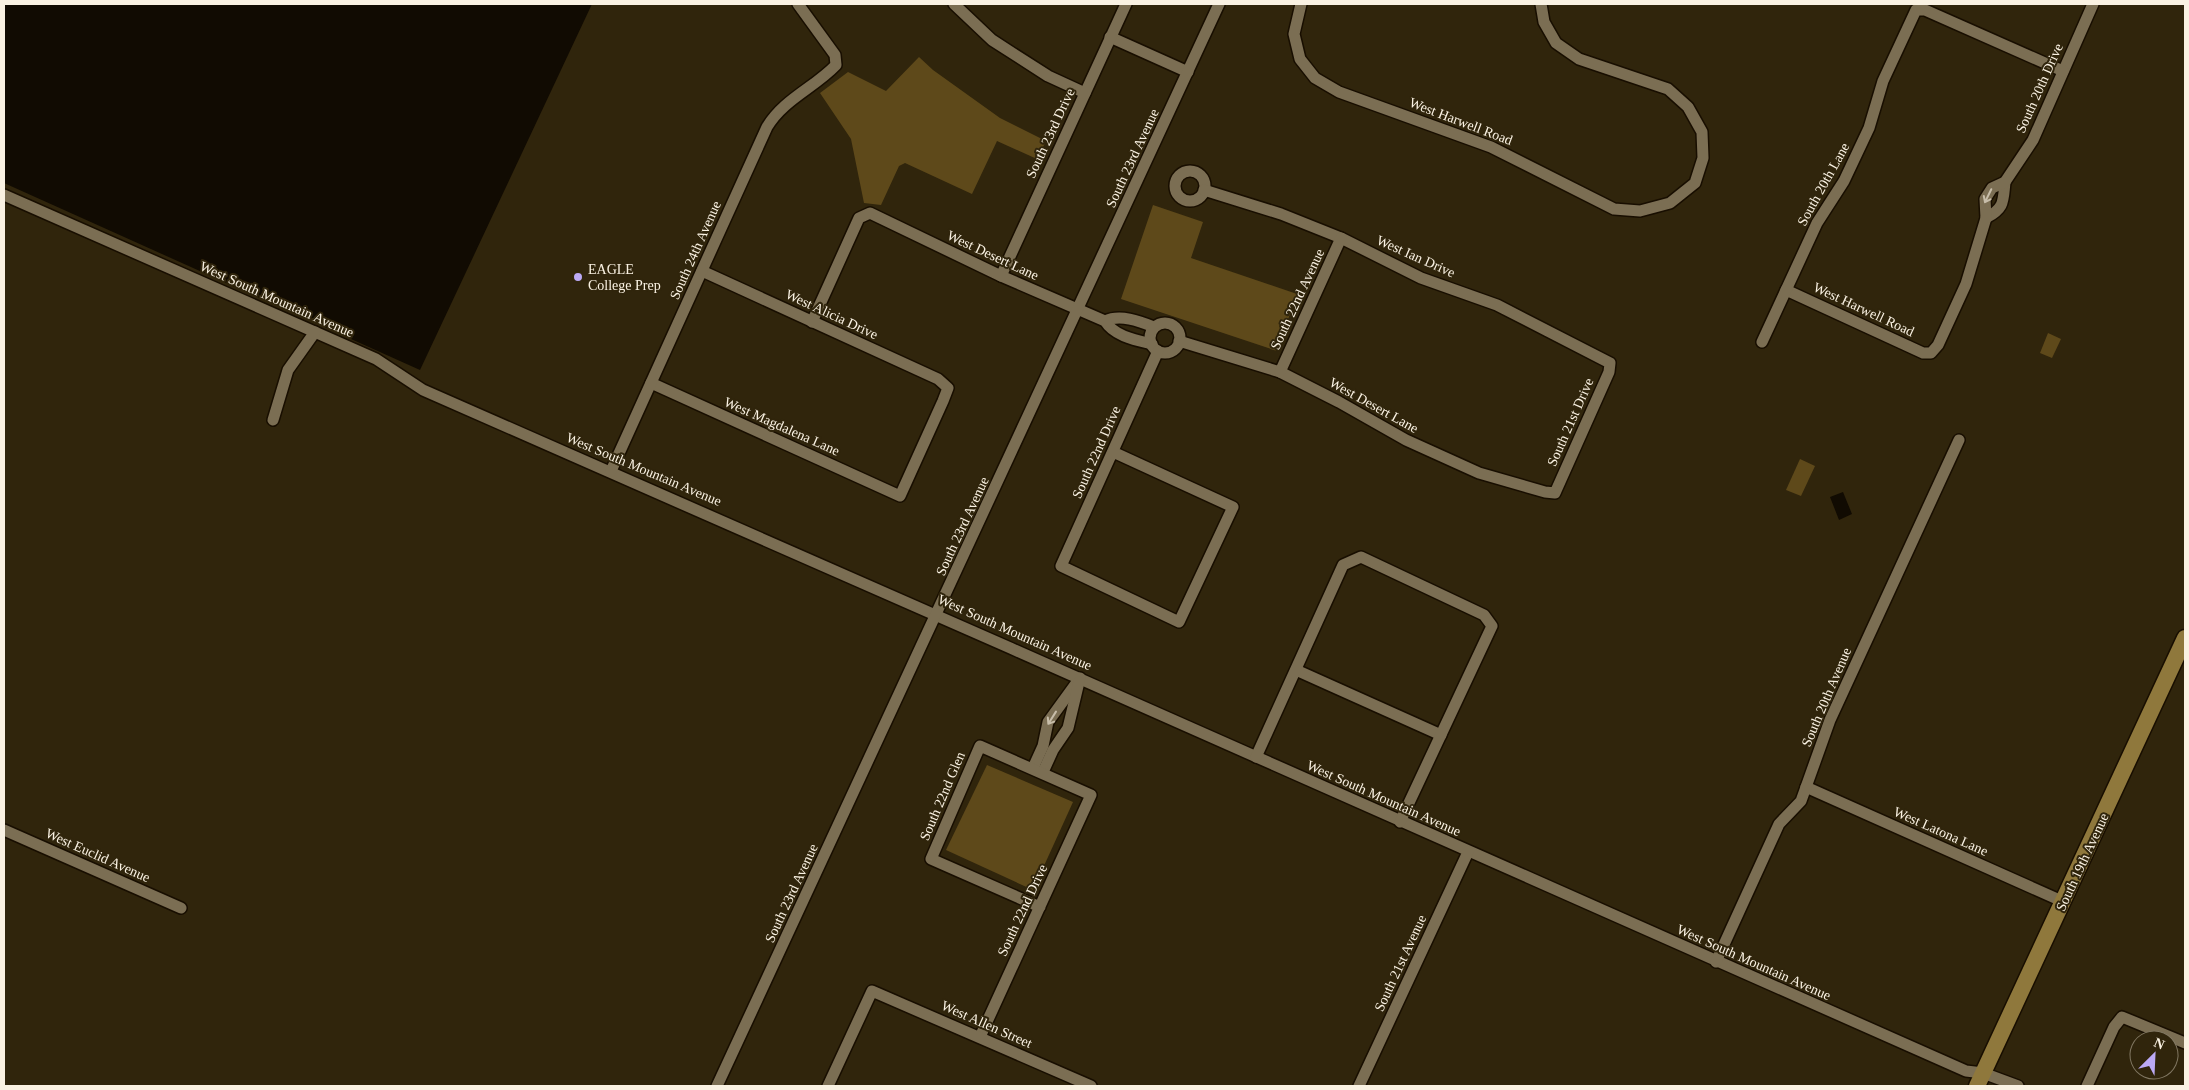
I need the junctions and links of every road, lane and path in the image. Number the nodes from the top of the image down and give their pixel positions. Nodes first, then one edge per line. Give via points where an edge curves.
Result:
1 (798, 4) edge
2 (954, 4) edge
3 (1126, 4) edge
4 (1219, 4) edge
5 (1301, 4) edge
6 (1541, 4) edge
7 (2093, 4) edge
8 (1110, 37) junction
9 (2063, 71) junction
10 (1188, 72) junction
11 (1085, 93) junction
12 (2005, 182) junction
13 (1204, 190) dead end
14 (4, 195) edge
15 (1986, 218) junction
16 (1341, 238) junction
17 (702, 271) junction
18 (1001, 276) junction
19 (1786, 290) junction
20 (1078, 310) junction
21 (1104, 321) junction
22 (1133, 321) junction
23 (812, 322) junction
24 (1154, 327) junction
25 (315, 332) junction
26 (1127, 336) junction
27 (1179, 341) junction
28 (1762, 342) dead end
29 (1155, 348) junction
30 (1931, 353) joint
31 (1610, 363) joint
32 (1280, 372) junction
33 (651, 383) junction
34 (273, 420) dead end
35 (1959, 440) dead end
36 (1113, 452) junction
37 (611, 471) junction
38 (1555, 493) joint
39 (900, 496) joint
40 (938, 614) junction
41 (2185, 638) edge
42 (1296, 670) junction
43 (1080, 678) junction
44 (1441, 735) junction
45 (1256, 757) junction
46 (1038, 770) junction
47 (1806, 787) junction
48 (1400, 822) junction
49 (4, 830) edge
50 (1468, 852) junction
51 (2064, 902) junction
52 (1040, 907) junction
53 (181, 908) dead end
54 (1716, 962) junction
55 (980, 1037) junction
56 (2185, 1043) edge
57 (1980, 1079) edge
58 (717, 1086) edge
59 (828, 1086) edge
60 (1091, 1086) edge
61 (1359, 1086) edge
62 (2018, 1086) edge
63 (2087, 1086) edge

1 - 17 street, South 24th Avenue via 835,55 836,65 774,115
2 - 11 street via 992,40 1048,76
3 - 8 street, South 23rd Drive
4 - 10 street, South 23rd Avenue
5 - 6 street, West Harwell Road via 1294,34 1300,60 1315,78 1339,92 1492,147 1614,209 1640,211 1670,203 1695,183 1703,158 1702,132 1688,107 1668,89 1579,59 1556,43 1544,22
7 - 9 street, South 20th Drive
8 - 10 street
8 - 11 street, South 23rd Drive
9 - 12 street, South 20th Drive via 2033,140
9 - 19 street, South 20th Lane via 1925,10 1916,10 1884,81 1869,128 1844,181 1817,223
10 - 20 street, South 23rd Avenue
11 - 18 street, South 23rd Drive
12 - 15 street, South 20th Drive via 2000,208
12 -> 15 street, South 20th Drive via 1988,193 1984,203
13 - 16 street, West Ian Drive via 1281,214
14 - 25 street, West South Mountain Avenue
15 - 30 street, South 20th Drive via 1966,284 1938,345
16 - 31 street, West Ian Drive via 1421,278 1497,305
16 - 32 street, South 22nd Avenue
17 - 23 street, West Alicia Drive
17 - 33 street, South 24th Avenue
18 - 20 street, West Desert Lane
18 - 23 street, West Desert Lane via 870,213 859,218
19 - 28 street, South 20th Lane
19 - 30 street, West Harwell Road via 1923,353
20 - 21 street, West Desert Lane
20 - 40 street, South 23rd Avenue
21 - 22 street, West Desert Lane via 1119,317
21 - 26 street, West Desert Lane via 1109,329
22 - 24 street, West Desert Lane
22 - 26 street
23 - 39 street, West Alicia Drive via 938,380 948,388
24 - 27 street via 1162,323 1171,325 1178,331
24 - 29 street via 1150,335
25 - 34 street via 288,370
25 - 37 street, West South Mountain Avenue via 376,359 423,390
26 - 29 street, West Desert Lane
27 - 29 street via 1171,351
27 - 32 street, West Desert Lane
29 - 36 street, South 22nd Drive
31 - 38 street, South 21st Drive
32 - 38 street, West Desert Lane via 1406,440 1479,473
33 - 37 street, South 24th Avenue
33 - 39 street, West Magdalena Lane
35 - 47 street, South 20th Avenue via 1830,720
36 - 36 street, South 22nd Drive via 1233,507 1179,622 1061,566
37 - 40 street, West South Mountain Avenue
40 - 43 street, West South Mountain Avenue
40 - 58 street, South 23rd Avenue
41 - 51 main road, South 19th Avenue
42 - 44 street
42 - 44 street via 1343,565 1361,557 1484,615 1492,626
42 - 45 street
43 - 45 street, West South Mountain Avenue
43 - 46 street via 1068,728
43 -> 46 street via 1048,722
44 - 48 street
45 - 48 street, West South Mountain Avenue
46 - 52 street, South 22nd Drive via 1091,795
46 - 52 street, South 22nd Glen via 980,746 931,859
47 - 51 street, West Latona Lane
47 - 54 street, South 20th Avenue via 1797,806 1779,824
48 - 50 street, West South Mountain Avenue
49 - 53 street, West Euclid Avenue
50 - 54 street, West South Mountain Avenue
50 - 61 street, South 21st Avenue
51 - 57 main road, South 19th Avenue
52 - 55 street, South 22nd Drive
54 - 57 street, West South Mountain Avenue
55 - 59 street, West Allen Street via 872,991
55 - 60 street, West Allen Street
56 - 63 street via 2122,1017 2114,1027
57 - 62 street, West South Mountain Avenue

